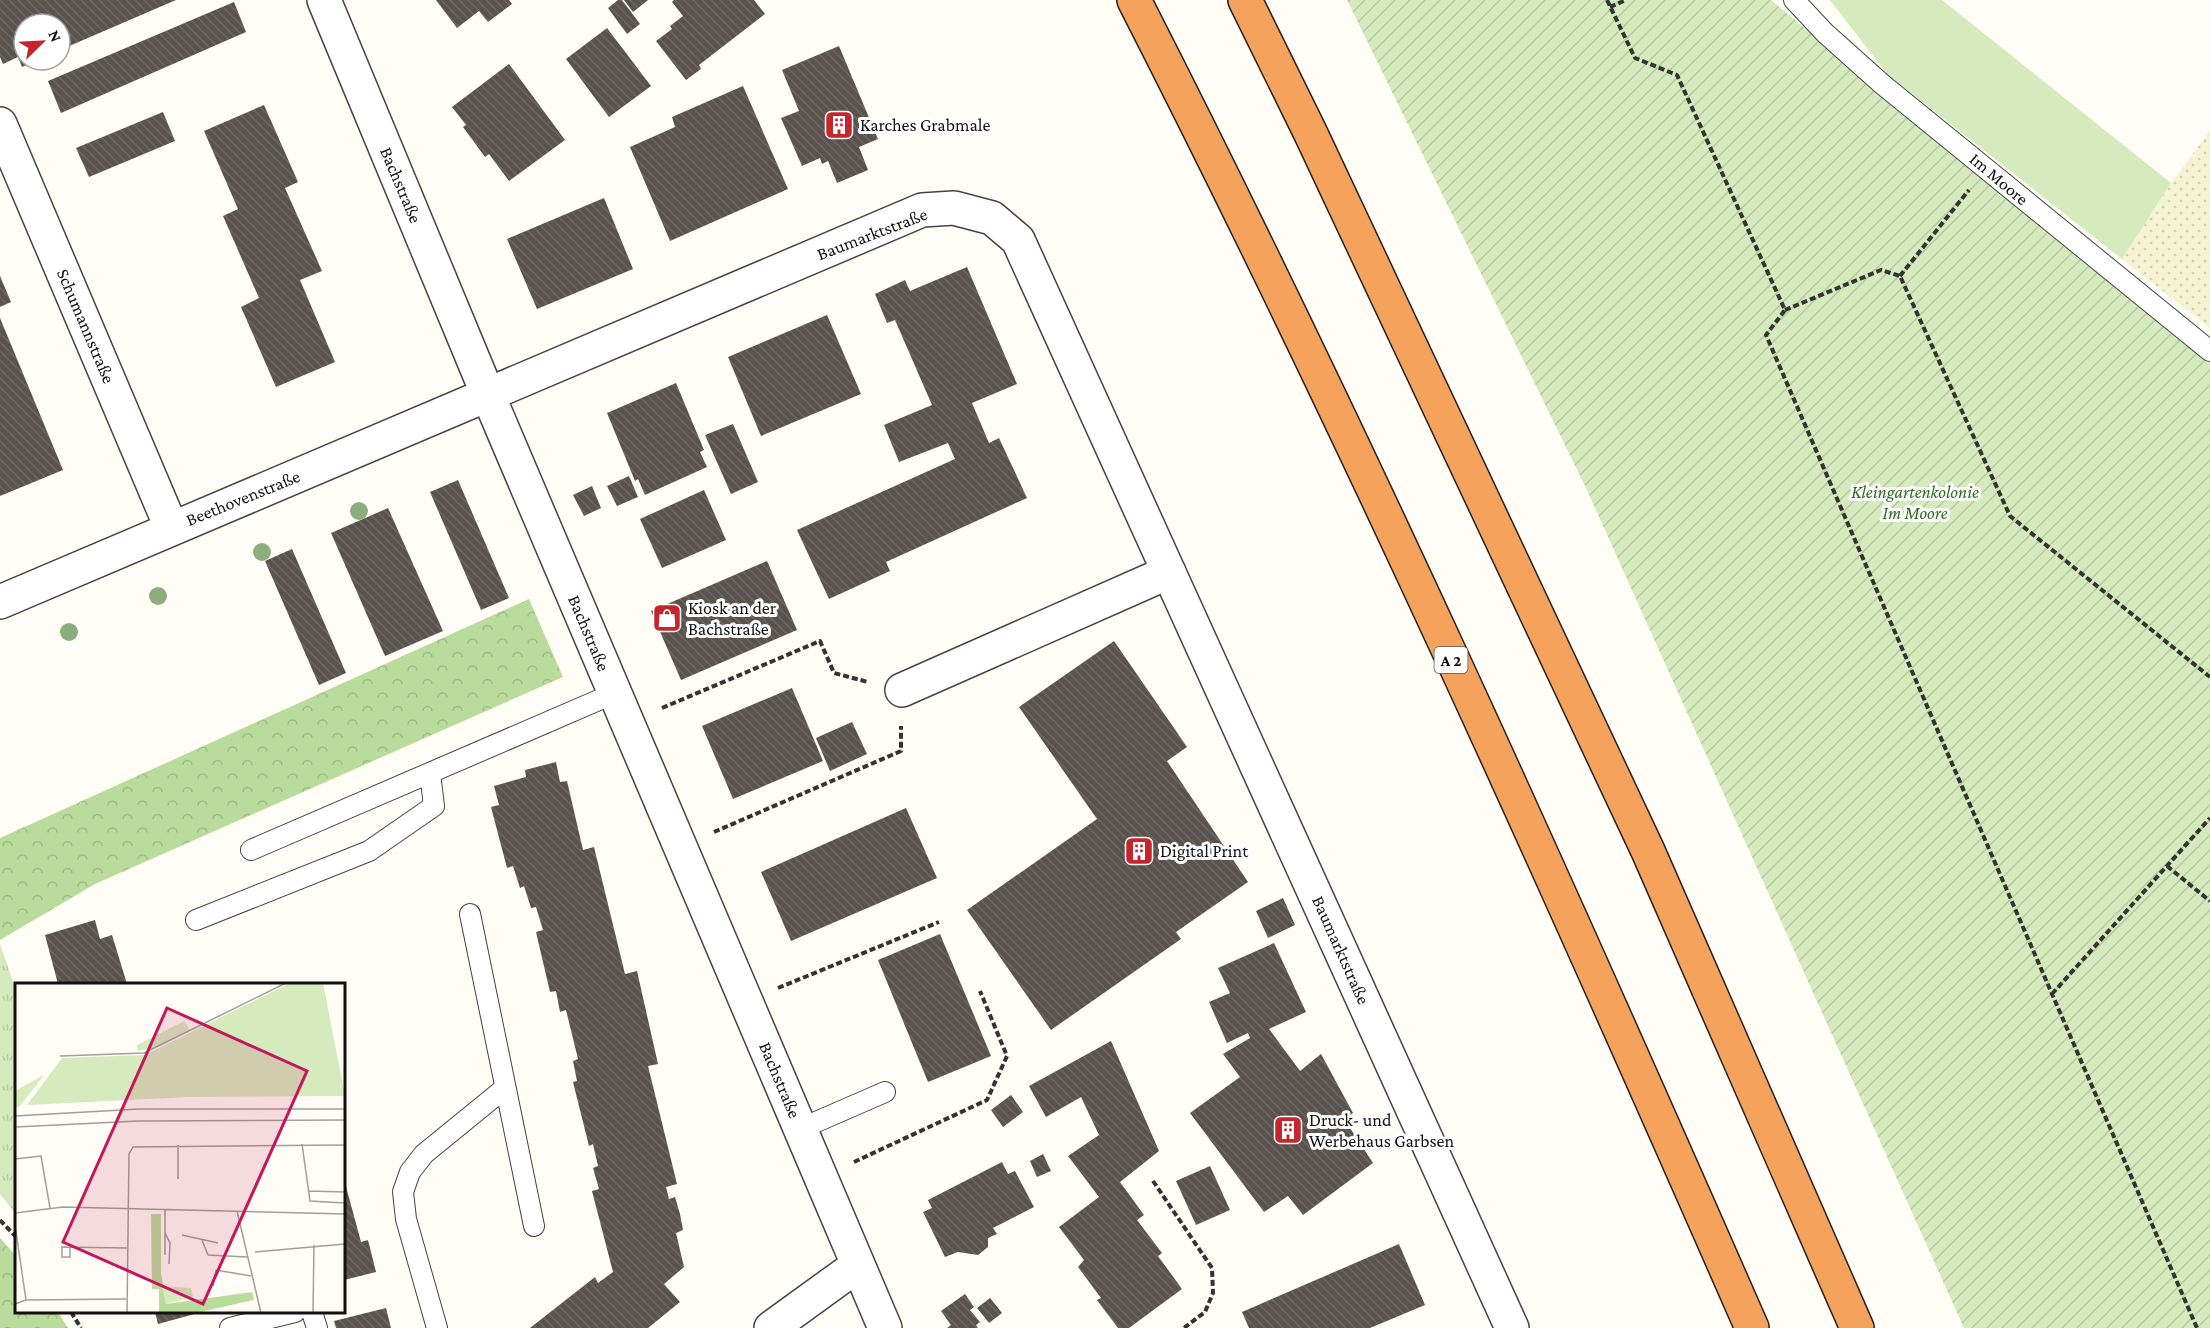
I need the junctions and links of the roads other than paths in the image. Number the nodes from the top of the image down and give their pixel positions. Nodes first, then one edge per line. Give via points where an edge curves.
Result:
1 (324, 0) edge
2 (1134, 0) edge
3 (1245, 0) edge
4 (1794, 0) edge
5 (0, 124) edge
6 (2210, 351) edge
7 (488, 395) junction
8 (171, 527) junction
9 (1169, 572) junction
10 (0, 602) edge
11 (902, 690) road end
12 (621, 708) junction
13 (430, 772) junction
14 (251, 850) dead end
15 (470, 914) dead end
16 (196, 920) dead end
17 (505, 1088) junction
18 (885, 1092) dead end
19 (800, 1129) junction
20 (534, 1226) dead end
21 (858, 1265) junction
22 (287, 1313) edge
23 (313, 1313) edge
24 (230, 1328) edge
25 (317, 1328) edge
26 (437, 1328) edge
27 (771, 1328) edge
28 (885, 1328) edge
29 (1512, 1328) edge
30 (1752, 1328) edge
31 (1857, 1328) edge

1 - 7 street, Bachstraße
2 - 30 highway, A 2 via 1223,174 1563,897
3 - 31 highway via 1643,840
4 - 6 lane, Im Moore via 1833,41
5 - 8 street, Schumannstraße
7 - 8 street, Beethovenstraße
7 - 9 street, Baumarktstraße via 922,210 954,208 992,218 1018,240
7 - 12 street, Bachstraße
8 - 10 street, Beethovenstraße
9 - 11 street
9 - 29 street, Baumarktstraße
12 - 13 lane
12 - 19 street, Bachstraße
13 - 14 lane
13 - 16 lane via 434,806 369,851
15 - 17 lane
17 - 20 lane
17 - 26 lane via 424,1154 410,1172 403,1192 406,1219
18 - 19 lane
19 - 21 street, Bachstraße
21 - 27 street
21 - 28 street, Bachstraße
22 - 24 lane
23 - 25 lane

